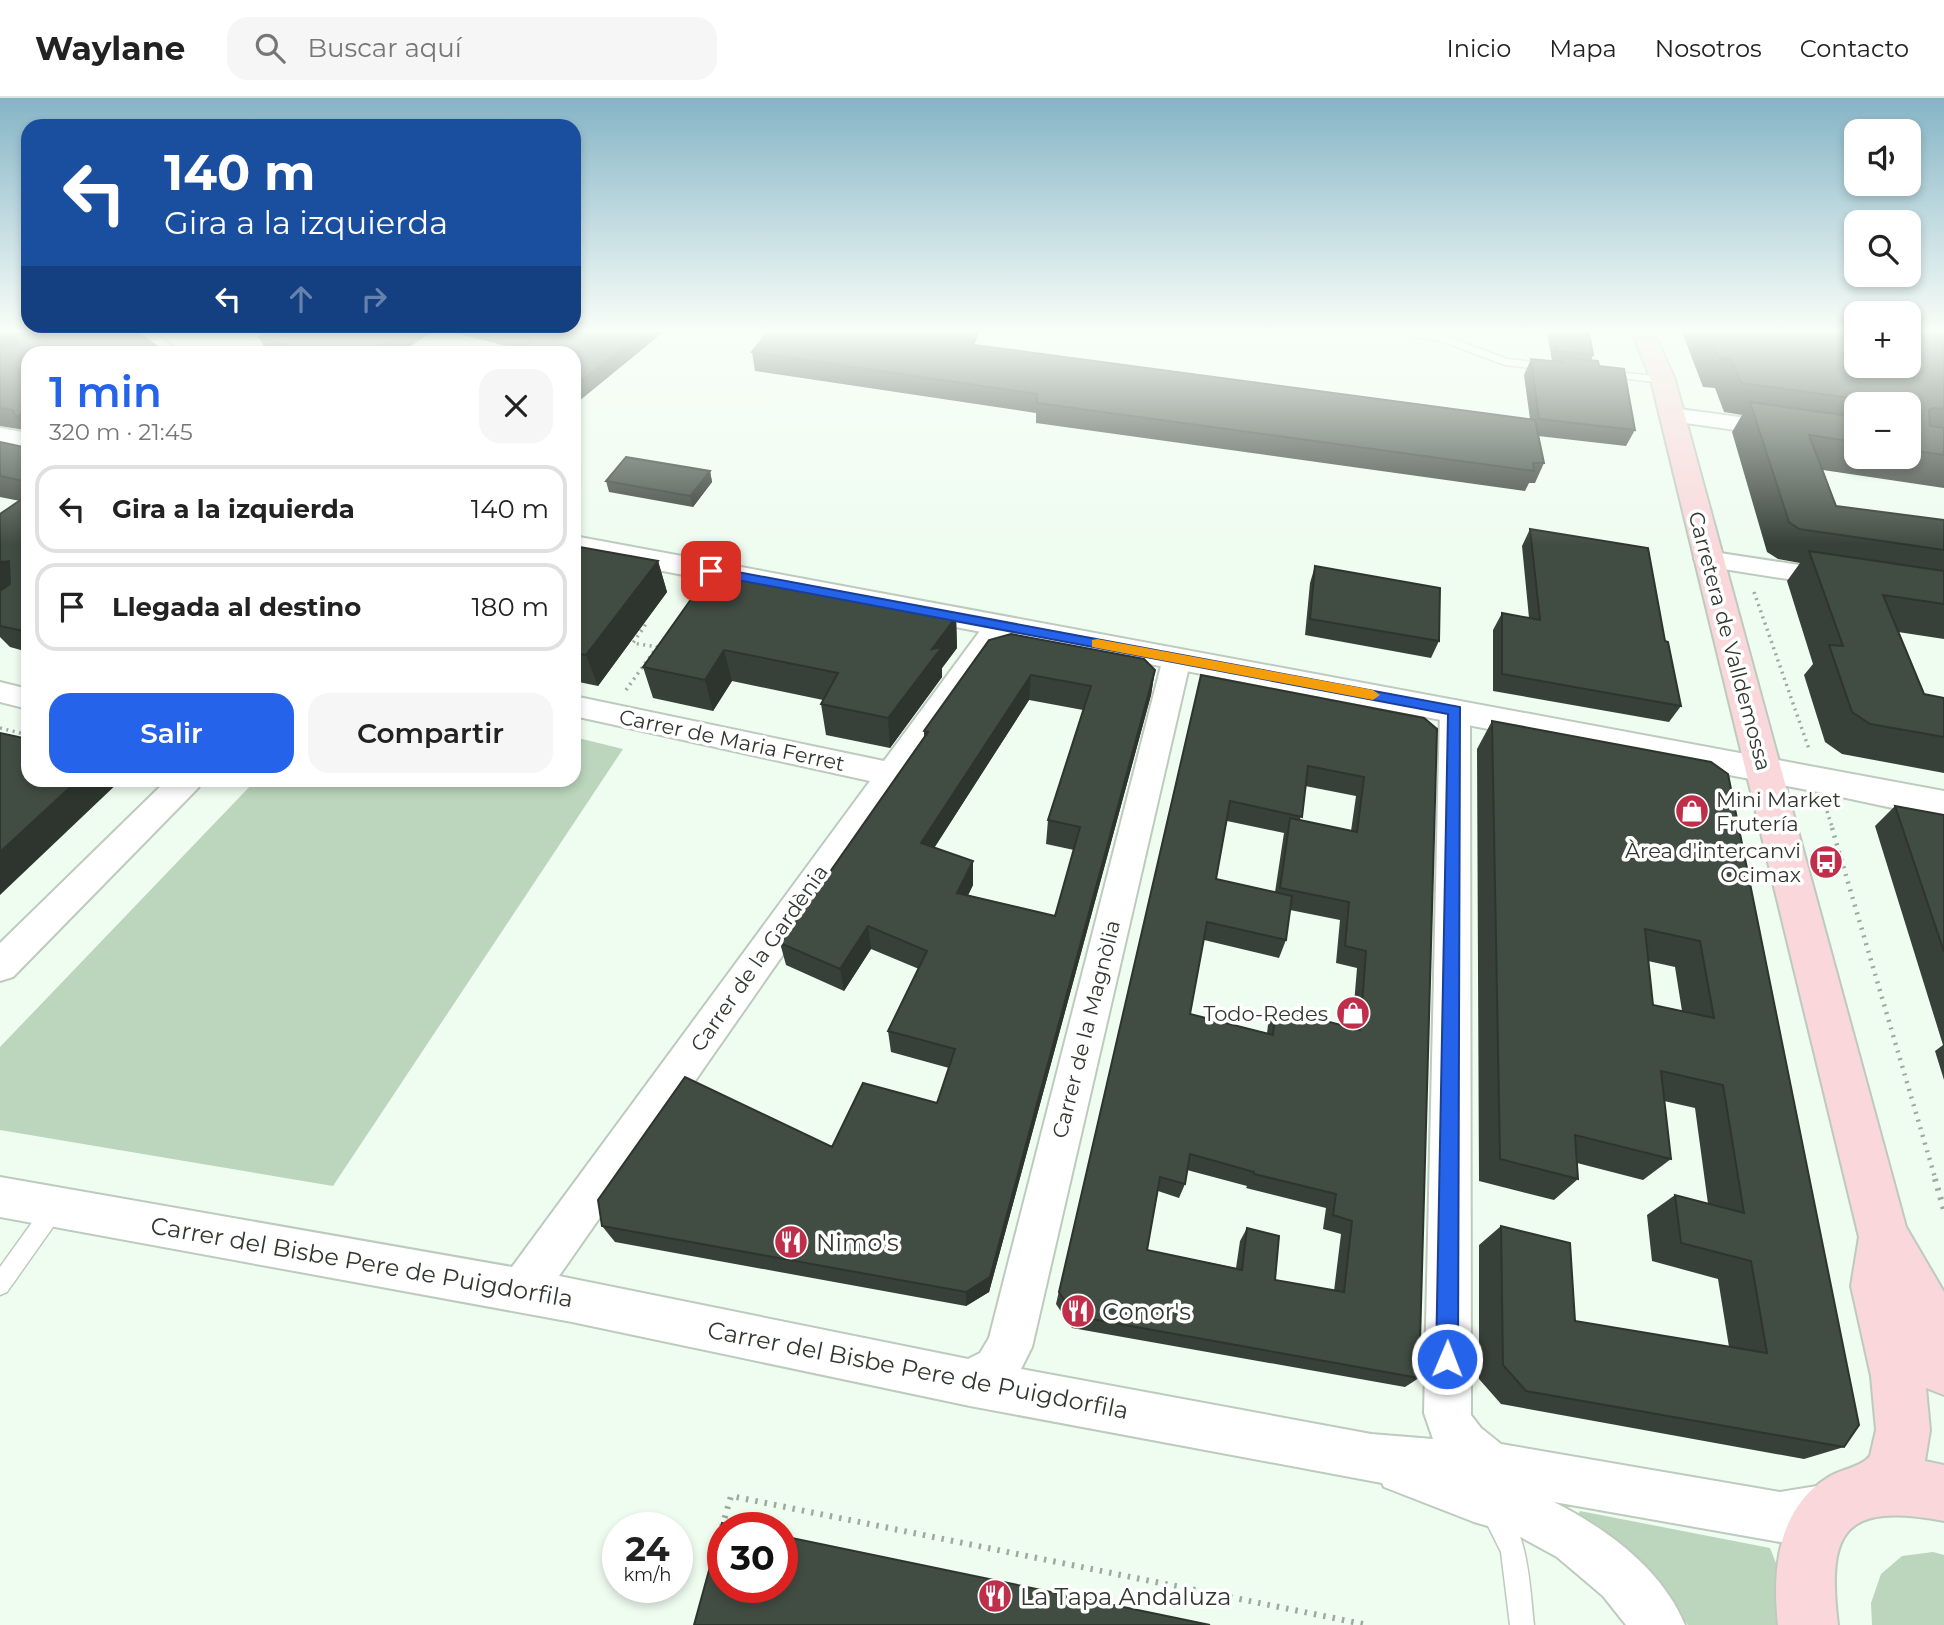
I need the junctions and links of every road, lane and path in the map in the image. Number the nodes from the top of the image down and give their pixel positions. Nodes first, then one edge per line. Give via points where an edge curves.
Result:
1 (1669, 403) edge
2 (1672, 415) junction
3 (0, 436) edge
4 (1844, 438) edge
5 (21, 440) edge
6 (581, 546) edge
7 (1707, 559) junction
8 (1864, 583) edge
9 (646, 624) edge
10 (998, 626) junction
11 (657, 647) junction
12 (669, 650) edge
13 (1177, 658) junction
14 (0, 692) edge
15 (21, 697) edge
16 (581, 708) edge
17 (1455, 710) junction
18 (610, 714) junction
19 (0, 728) edge
20 (21, 733) edge
21 (1763, 769) junction
22 (890, 774) junction
23 (180, 787) edge
24 (1944, 805) edge
25 (0, 966) edge
26 (0, 1197) edge
27 (55, 1207) junction
28 (1884, 1237) junction
29 (0, 1285) edge
30 (522, 1291) junction
31 (1944, 1369) edge
32 (971, 1382) junction
33 (1484, 1482) junction
34 (1944, 1493) edge
35 (1855, 1494) junction
36 (727, 1512) edge
37 (1368, 1625) edge
38 (1522, 1625) edge
39 (1659, 1625) edge
40 (1808, 1625) edge

1 - 2 main road, Carretera de Valldemossa
2 - 4 street
2 - 7 main road, Carretera de Valldemossa
3 - 5 street
6 - 10 street
7 - 8 street
7 - 21 main road, Carretera de Valldemossa
9 - 11 path via 633,643
10 - 13 street
10 - 22 street, Carrer de la Gardènia
11 - 12 path
11 - 18 path
13 - 17 street
13 - 32 street, Carrer de la Magnòlia via 1009,1348 996,1369
14 - 15 street
16 - 18 street, Carrer de Maria Ferret
17 - 21 street
17 - 33 street via 1447,1413 1451,1430 1473,1454
18 - 22 street, Carrer de Maria Ferret
19 - 20 path
21 - 24 street
21 - 28 main road, Carretera de Valldemossa
22 - 30 street, Carrer de la Gardènia
23 - 25 street
26 - 27 street, Carrer del Bisbe Pere de Puigdorfila
27 - 29 lane
27 - 30 street, Carrer del Bisbe Pere de Puigdorfila
28 - 31 main road, Carretera de Valldemossa via 1921,1298
28 - 35 main road, Carretera de Valldemossa via 1876,1286 1898,1376 1903,1430 1896,1465 1888,1479
30 - 32 street, Carrer del Bisbe Pere de Puigdorfila
32 - 33 street, Carrer del Bisbe Pere de Puigdorfila
33 - 35 street via 1780,1517 1817,1511
33 - 38 lane via 1492,1512 1508,1535
33 - 39 street via 1523,1512 1575,1539 1621,1578
34 - 35 main road via 1921,1487
35 - 40 main road, Carretera de Valldemossa via 1823,1518 1811,1538 1803,1583
36 - 37 path via 732,1496

